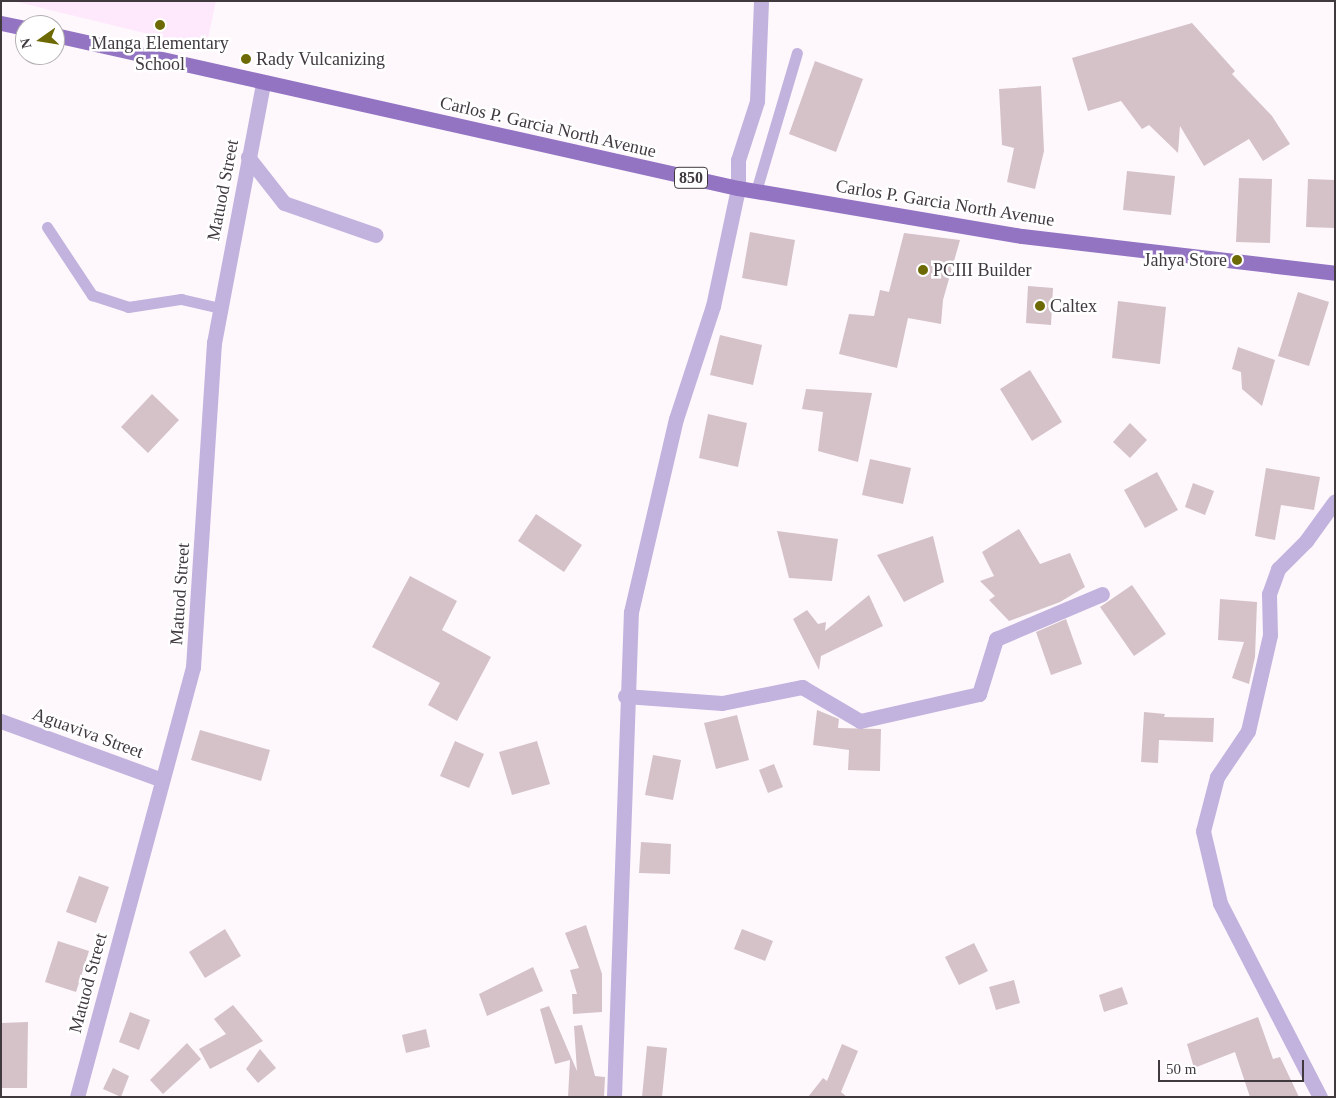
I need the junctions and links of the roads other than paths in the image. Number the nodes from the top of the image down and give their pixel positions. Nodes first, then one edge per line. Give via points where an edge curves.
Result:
1 (761, 1) edge
2 (1, 23) edge
3 (15, 26) edge
4 (65, 37) edge
5 (797, 53) dead end
6 (263, 83) junction
7 (248, 157) junction
8 (738, 188) junction
9 (756, 191) junction
10 (47, 227) dead end
11 (376, 235) dead end
12 (1335, 273) edge
13 (220, 308) junction
14 (1335, 501) edge
15 (1102, 594) dead end
16 (625, 696) junction
17 (1, 721) edge
18 (162, 780) junction
19 (77, 1097) edge
20 (614, 1097) edge
21 (1320, 1097) edge

1 - 8 street via 756,101 738,160
2 - 3 main road
4 - 6 main road, Carlos P. Garcia North Avenue / 850
5 - 9 lane
6 - 7 street, Matuod Street
6 - 8 main road, Carlos P. Garcia North Avenue / 850
7 - 11 street via 284,204
7 - 13 street, Matuod Street
8 - 9 main road, Carlos P. Garcia North Avenue / 850
8 - 16 street via 713,306 676,419 631,612
9 - 12 main road, Carlos P. Garcia North Avenue / 850 via 1022,236
10 - 13 lane via 92,295 128,307 181,299
13 - 18 street, Matuod Street via 206,441 198,635 177,730
14 - 21 street via 1306,541 1278,568 1269,594 1270,635 1248,731 1217,776 1203,831 1220,903
15 - 16 street via 996,639 979,694 860,721 802,687 722,703
16 - 20 street via 626,804
17 - 18 street, Aguaviva Street
18 - 19 street, Matuod Street

